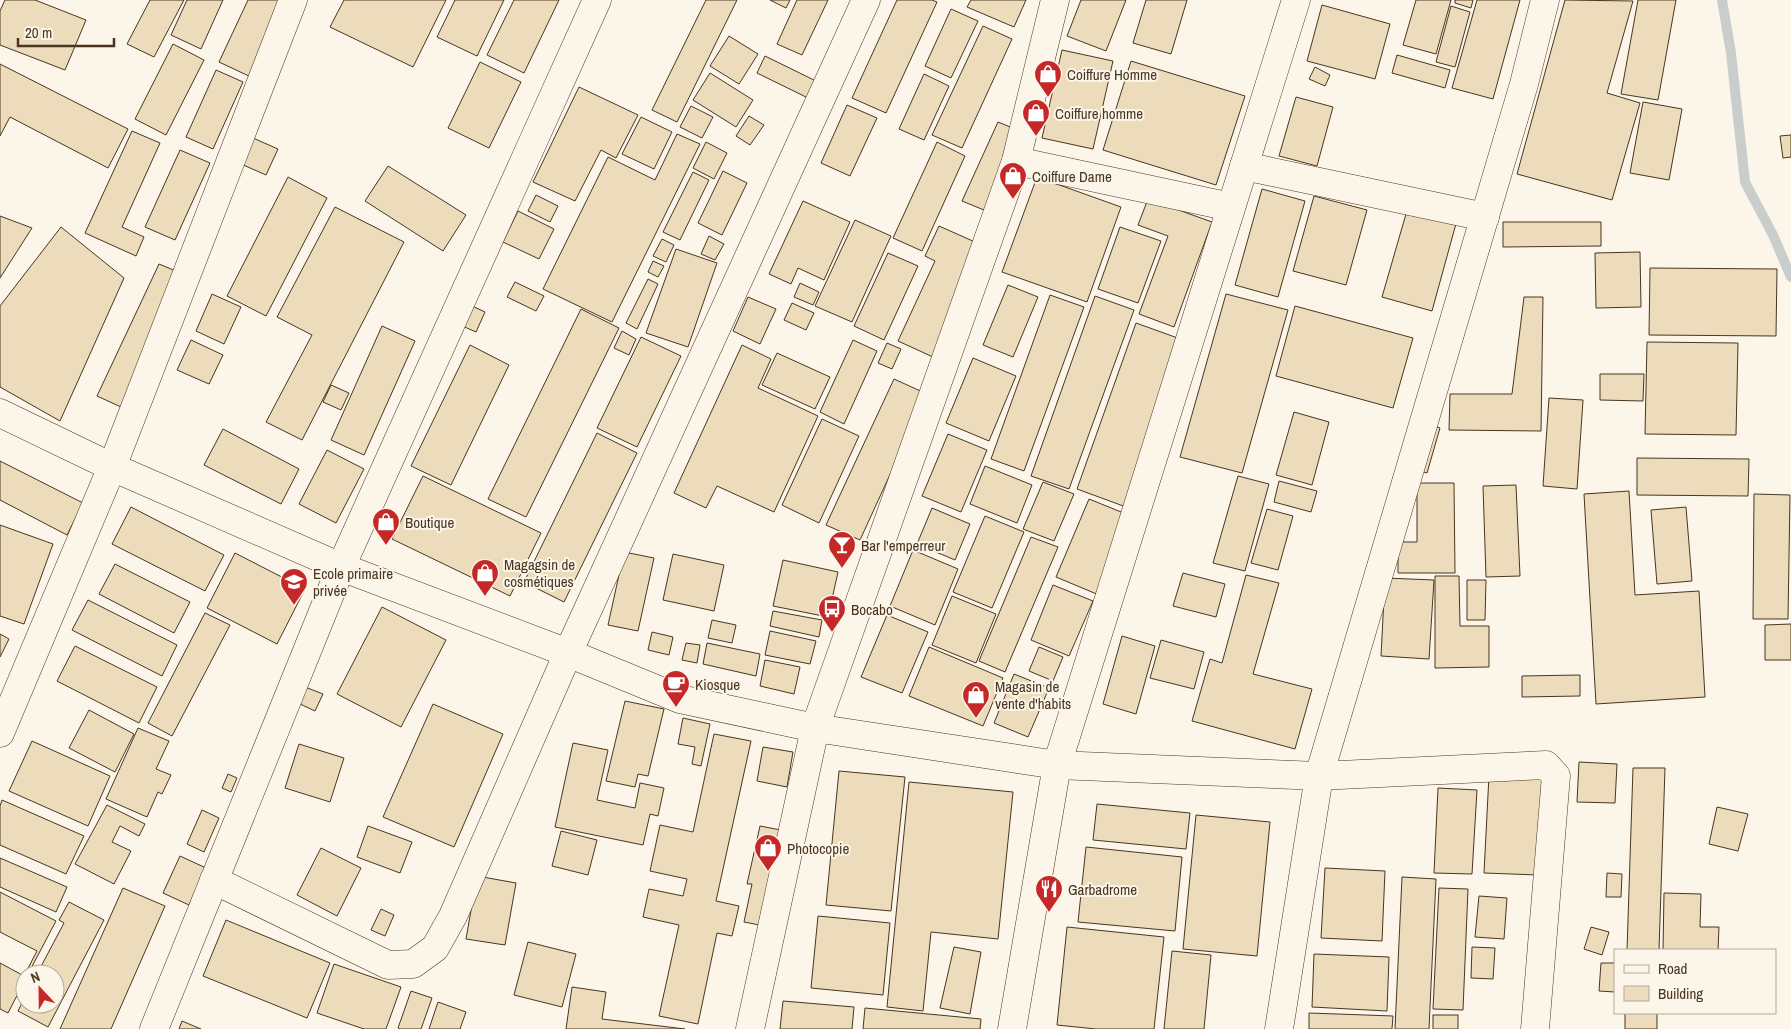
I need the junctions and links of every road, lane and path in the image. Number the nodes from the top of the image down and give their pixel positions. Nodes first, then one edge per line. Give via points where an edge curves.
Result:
1 (293, 0) edge
2 (597, 0) edge
3 (866, 0) edge
4 (1055, 0) edge
5 (1296, 0) edge
6 (1545, 0) edge
7 (1016, 161) junction
8 (1244, 166) junction
9 (1231, 208) junction
10 (1485, 217) junction
11 (0, 413) edge
12 (112, 467) junction
13 (341, 567) junction
14 (568, 653) junction
15 (815, 728) junction
16 (0, 733) edge
17 (1057, 765) junction
18 (1319, 776) junction
19 (214, 880) junction
20 (154, 1029) edge
21 (750, 1029) edge
22 (1012, 1029) edge
23 (1279, 1029) edge
24 (1535, 1029) edge

1 - 12 street
2 - 13 street
3 - 14 street
4 - 7 street
5 - 8 street
6 - 10 street
7 - 9 street
7 - 15 street
8 - 9 street
8 - 10 street
9 - 17 street
10 - 18 street
11 - 12 street
12 - 13 street
12 - 16 street
13 - 14 street
13 - 19 street
14 - 15 street via 680,699
14 - 19 street via 453,916 435,948 413,964 388,965
15 - 17 street
15 - 21 street
17 - 18 street
17 - 22 street
18 - 23 street
18 - 24 street via 1546,765 1551,770 1556,776
19 - 20 street

